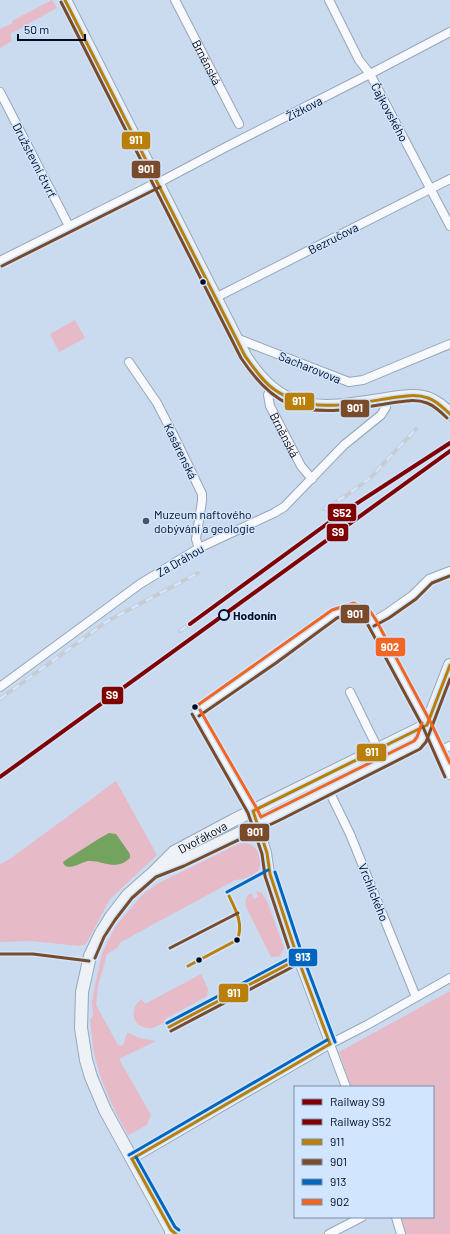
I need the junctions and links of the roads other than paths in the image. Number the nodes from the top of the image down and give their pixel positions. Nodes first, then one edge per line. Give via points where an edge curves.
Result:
1 (65, 0) edge
2 (175, 0) edge
3 (329, 0) edge
4 (450, 32) edge
5 (370, 74) junction
6 (0, 92) edge
7 (239, 124) dead end
8 (450, 179) edge
9 (158, 184) junction
10 (431, 189) junction
11 (450, 226) edge
12 (70, 228) junction
13 (0, 262) edge
14 (215, 298) junction
15 (236, 338) junction
16 (450, 344) edge
17 (129, 362) dead end
18 (271, 387) junction
19 (387, 398) junction
20 (450, 414) edge
21 (312, 480) junction
22 (199, 548) junction
23 (450, 571) edge
24 (372, 622) junction
25 (450, 665) edge
26 (0, 686) edge
27 (350, 692) dead end
28 (427, 725) junction
29 (450, 746) edge
30 (378, 749) junction
31 (439, 752) junction
32 (450, 775) edge
33 (328, 789) junction
34 (253, 811) junction
35 (258, 824) junction
36 (153, 873) junction
37 (450, 978) edge
38 (416, 997) junction
39 (330, 1044) junction
40 (346, 1086) edge
41 (132, 1159) junction
42 (360, 1218) edge
43 (396, 1218) edge
44 (173, 1233) edge
45 (329, 1234) edge
46 (401, 1234) edge

1 - 9 main road, Brněnská
2 - 7 street, Brněnská
3 - 5 street, Čajkovského via 359,60
4 - 5 street, Žižkova
5 - 9 street, Žižkova
5 - 10 street, Čajkovského
6 - 12 street, Družstevní čtvrť
8 - 10 street, Bezručova
9 - 12 street
9 - 14 main road, Brněnská
10 - 11 street, Čajkovského
10 - 14 street, Bezručova
12 - 13 street
14 - 15 main road, Brněnská
15 - 16 street, Sacharovova via 349,382 364,380
15 - 18 main road, Brněnská via 259,377
17 - 22 street, Kasárenská via 157,403 202,494 196,539
18 - 19 main road, Brněnská via 293,401 320,406
18 - 21 street, Brněnská via 268,395 270,406 301,466
19 - 20 main road, Brněnská via 413,395 425,397 441,405
19 - 21 street, Za Dráhou via 382,415 344,446
21 - 22 street, Za Dráhou via 274,514
22 - 26 street, Za Dráhou via 140,584
23 - 24 street via 429,579 413,595
24 - 28 street
24 - 34 street via 367,615 353,608 335,614 196,712
25 - 28 main road
27 - 30 street
28 - 30 main road, Dvořákova
28 - 31 street
28 - 33 main road, Dvořákova via 417,745
29 - 31 street
30 - 34 main road, Dvořákova
31 - 32 street
33 - 35 main road, Dvořákova
33 - 38 street, Vrchlického via 350,834
34 - 35 street
34 - 36 main road, Dvořákova via 174,852
35 - 36 main road, Dvořákova
35 - 39 street via 270,874 295,952
36 - 41 main road, Dvořákova via 128,895 100,935 90,956 82,992 81,1028 91,1077 105,1110
37 - 38 street
38 - 39 street
39 - 40 street
39 - 41 street
41 - 44 main road, Dvořákova
42 - 45 street
43 - 46 street

